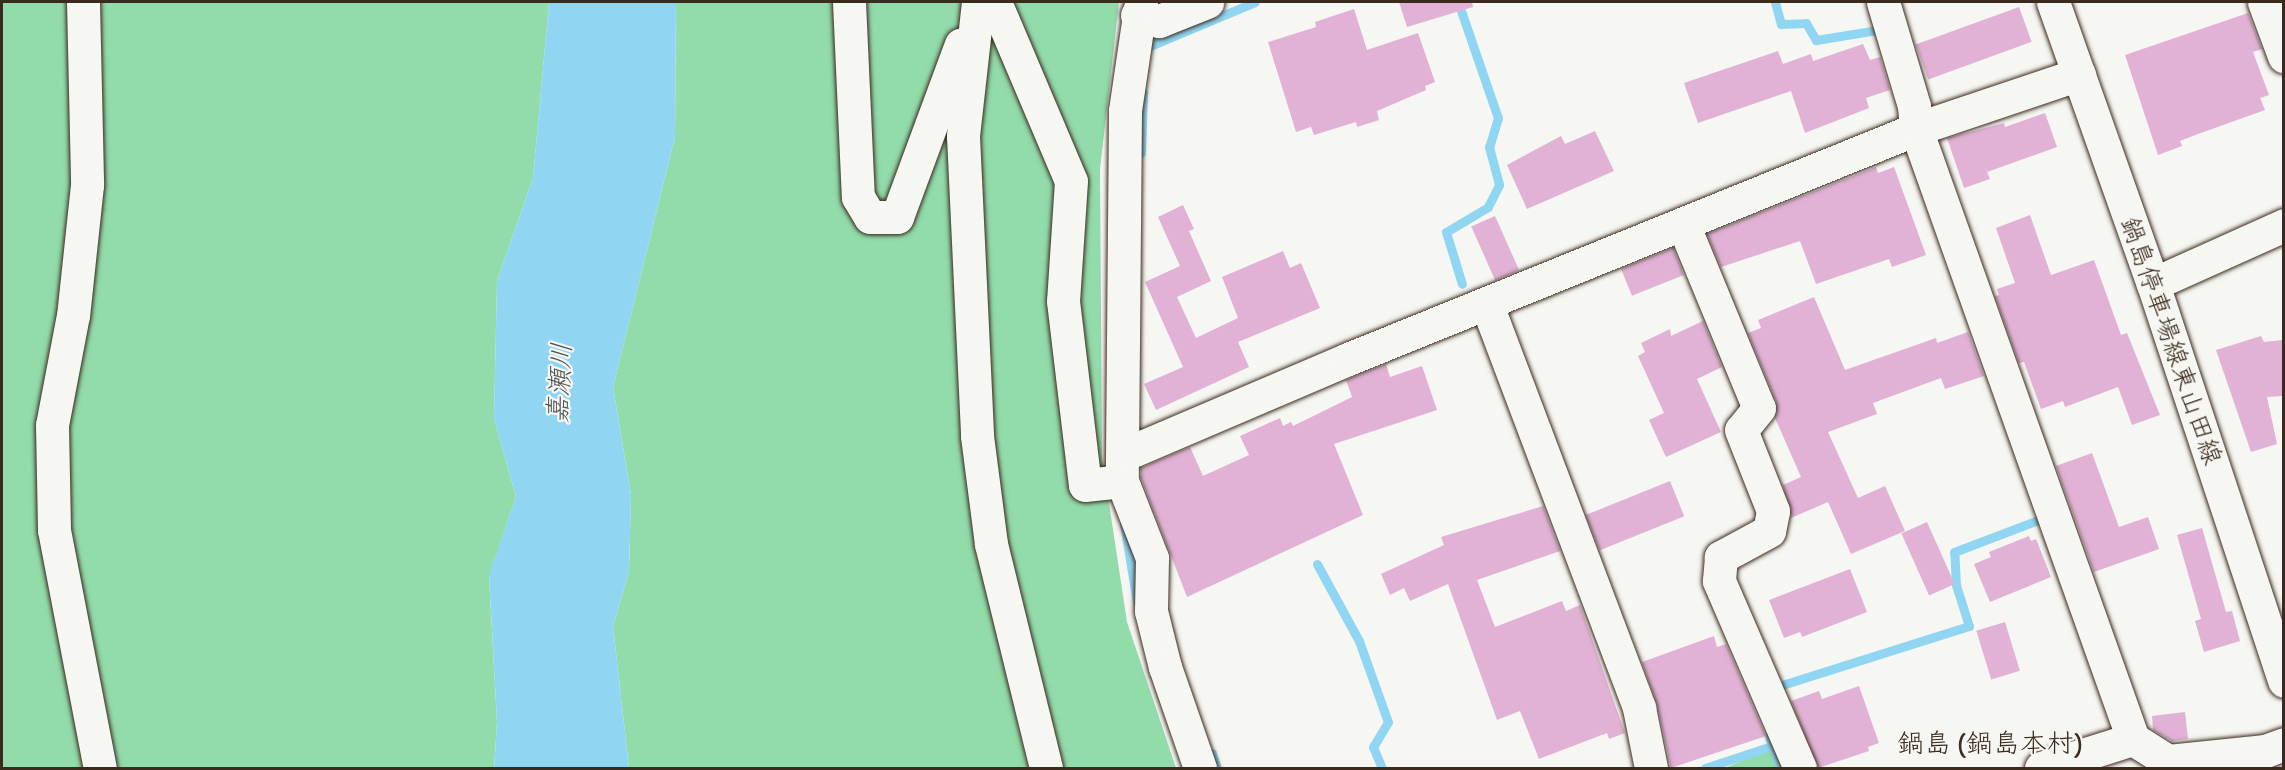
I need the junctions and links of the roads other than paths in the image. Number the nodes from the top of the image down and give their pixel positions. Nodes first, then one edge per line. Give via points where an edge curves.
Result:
1 (83, 2) edge
2 (849, 2) edge
3 (977, 2) edge
4 (994, 2) edge
5 (1207, 2) edge
6 (1883, 2) edge
7 (2053, 2) edge
8 (2264, 2) edge
9 (1146, 12) edge
10 (2283, 56) edge
11 (2079, 74) junction
12 (1921, 120) junction
13 (1683, 224) junction
14 (2283, 225) edge
15 (2153, 284) junction
16 (1487, 305) junction
17 (1115, 473) junction
18 (2283, 681) edge
19 (2133, 739) junction
20 (2283, 744) edge
21 (99, 768) edge
22 (1046, 768) edge
23 (1200, 768) edge
24 (1651, 768) edge
25 (1800, 768) edge
26 (2042, 768) edge

1 - 21 street via 87,185 73,315 52,425 54,507 67,606
2 - 3 street via 858,197 870,217 897,217
3 - 22 street via 963,136 976,436 991,544
4 - 17 street via 1071,181 1063,301 1085,485
5 - 9 street
6 - 12 street
7 - 11 street, 鍋島停車場線東山田線
8 - 10 street
9 - 17 street via 1125,111
11 - 12 street
11 - 15 street, 鍋島停車場線東山田線
12 - 13 street
12 - 19 street
13 - 16 street
13 - 25 street via 1759,408 1741,430 1773,510 1769,531 1721,557 1719,581
14 - 15 street
15 - 18 street, 鍋島停車場線東山田線
16 - 17 street via 1348,359
16 - 24 street via 1639,708
17 - 23 street via 1152,558 1151,611 1165,667
19 - 20 street via 2168,761 2265,751
19 - 26 street

